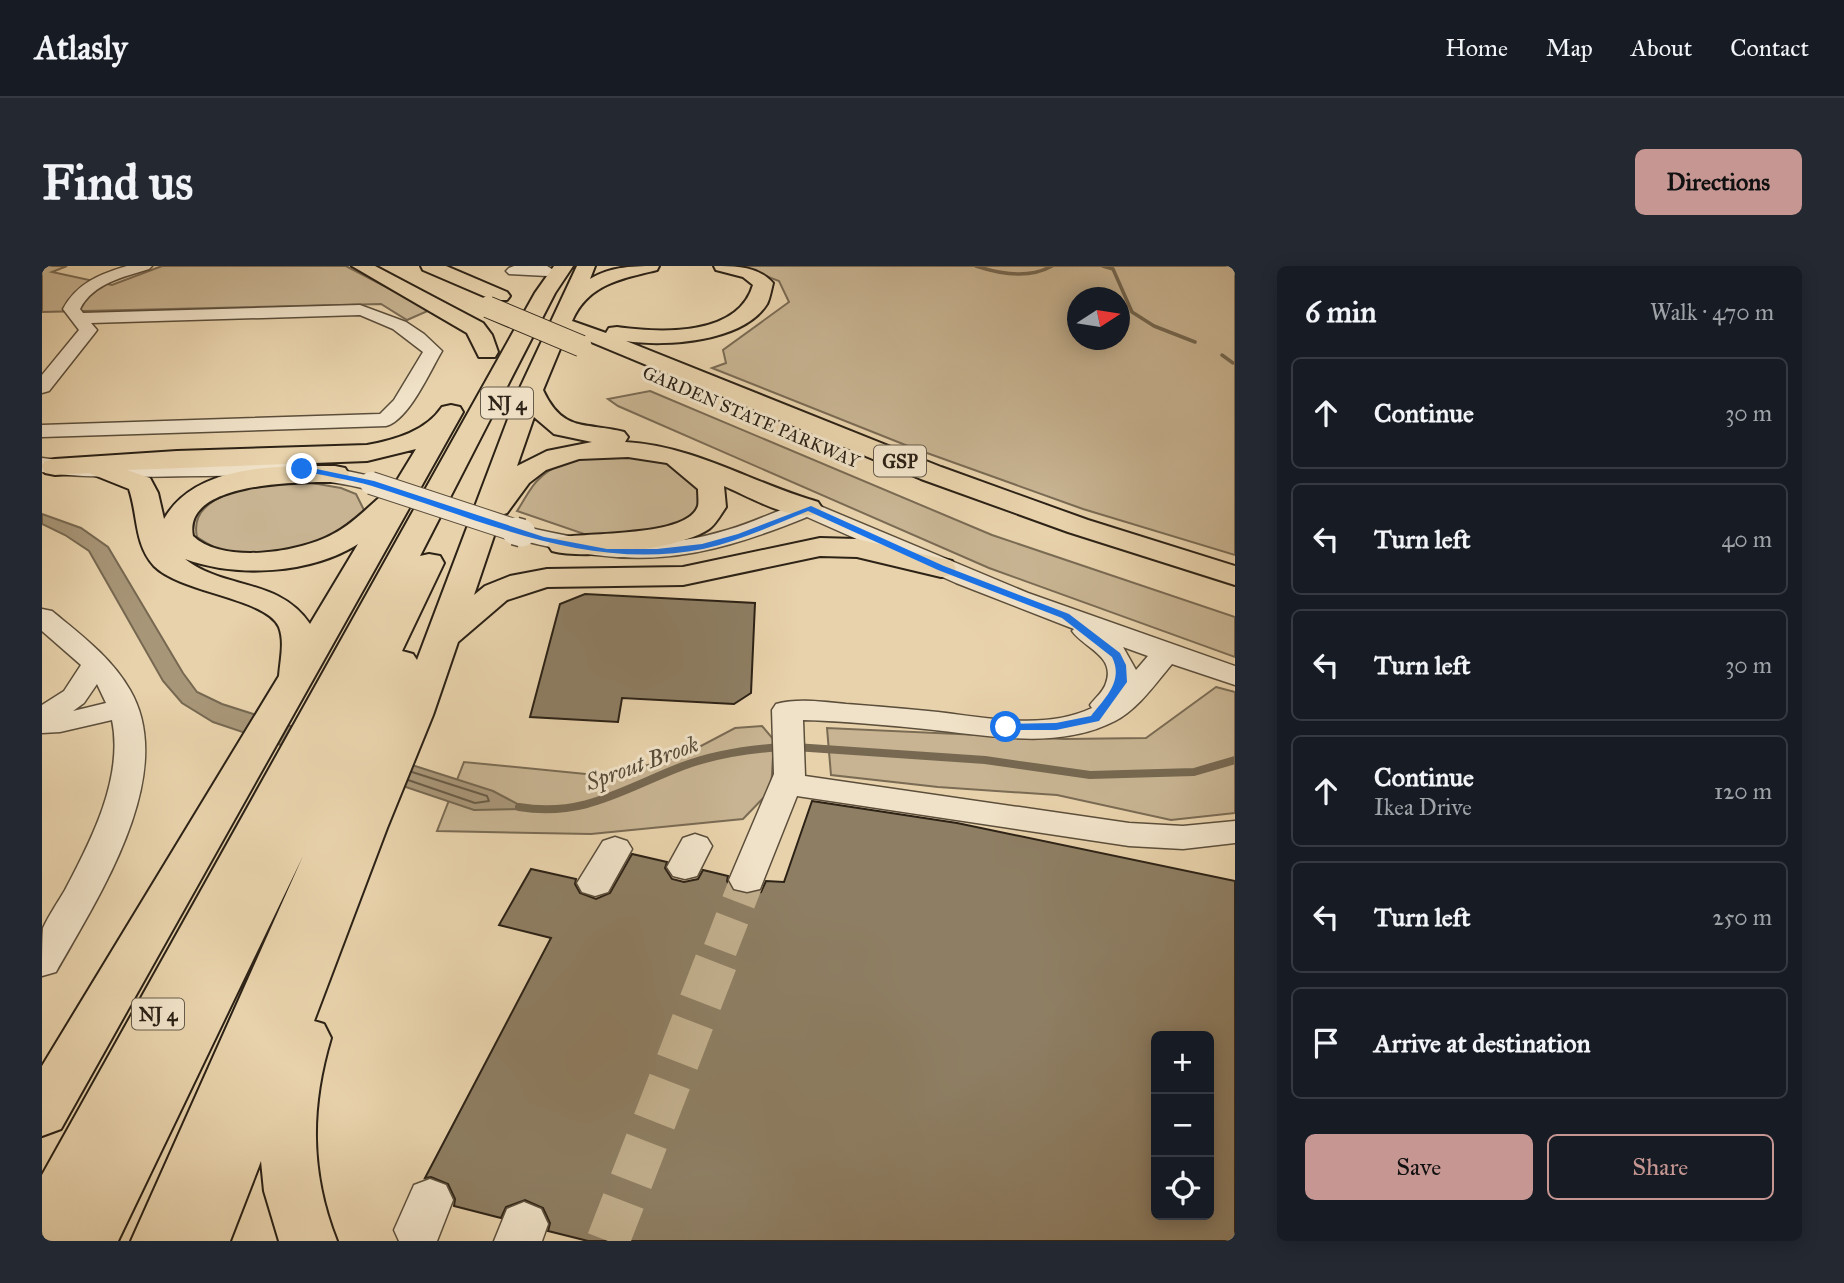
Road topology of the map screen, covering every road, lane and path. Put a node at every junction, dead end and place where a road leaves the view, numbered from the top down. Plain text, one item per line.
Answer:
1 (144, 266) edge
2 (361, 266) edge
3 (390, 266) edge
4 (430, 266) edge
5 (496, 266) edge
6 (584, 266) edge
7 (650, 266) edge
8 (723, 266) edge
9 (516, 268) edge
10 (554, 268) edge
11 (573, 298) junction
12 (494, 301) junction
13 (76, 318) junction
14 (575, 330) junction
15 (487, 352) junction
16 (42, 360) edge
17 (42, 387) edge
18 (531, 390) junction
19 (444, 424) junction
20 (42, 431) edge
21 (659, 454) junction
22 (48, 466) edge
23 (205, 468) junction
24 (101, 470) junction
25 (335, 474) junction
26 (412, 482) junction
27 (808, 508) junction
28 (154, 529) junction
29 (478, 535) junction
30 (563, 545) junction
31 (941, 568) junction
32 (1235, 576) edge
33 (1235, 596) edge
34 (1066, 616) junction
35 (42, 617) edge
36 (444, 636) junction
37 (1178, 656) junction
38 (97, 663) junction
39 (1235, 676) edge
40 (346, 698) junction
41 (124, 708) junction
42 (42, 718) edge
43 (1095, 719) junction
44 (42, 724) edge
45 (787, 779) junction
46 (311, 820) junction
47 (1106, 831) junction
48 (1235, 832) edge
49 (1074, 847) dead end
50 (615, 849) dead end
51 (747, 880) tunnel mouth
52 (595, 883) dead end
53 (42, 962) edge
54 (44, 1110) edge
55 (180, 1226) edge
56 (42, 1231) edge
57 (88, 1241) edge
58 (308, 1241) edge

1 - 13 street
2 - 15 highway
3 - 12 highway, GARDEN STATE PARKWAY / GSP
4 - 12 highway, GARDEN STATE PARKWAY / GSP
5 - 9 street
6 - 11 highway
6 - 40 highway, NJ 4
7 - 11 highway
8 - 14 highway
9 - 10 street
10 - 15 highway
10 - 40 highway, NJ 4
11 - 18 highway
12 - 14 highway, GARDEN STATE PARKWAY / GSP, bridge
12 - 14 highway, GARDEN STATE PARKWAY / GSP
13 - 16 street
13 - 17 street
13 - 20 street
14 - 32 highway, GARDEN STATE PARKWAY / GSP
14 - 33 highway, GARDEN STATE PARKWAY / GSP
15 - 19 highway
18 - 27 highway
18 - 29 highway
19 - 22 highway
19 - 26 highway
21 - 27 highway
21 - 29 highway
21 - 30 highway
22 - 24 street
23 - 24 street
23 - 25 street
23 - 28 highway
24 - 28 highway
25 - 26 highway
25 - 30 street, bridge
26 - 40 highway
27 - 30 street
27 - 31 street
28 - 40 highway
29 - 36 highway
31 - 34 street
31 - 36 highway
34 - 37 street
34 - 43 street
35 - 38 street
36 - 40 highway
37 - 39 street
37 - 43 street
38 - 41 street
38 - 42 street
40 - 46 highway
40 - 46 highway, NJ 4
40 - 46 highway
41 - 44 street
41 - 53 street
43 - 45 street
45 - 47 street
45 - 51 street
46 - 54 highway
46 - 55 highway
46 - 56 highway, NJ 4
46 - 57 highway, NJ 4
46 - 58 highway
47 - 48 street
47 - 49 street
50 - 52 street

